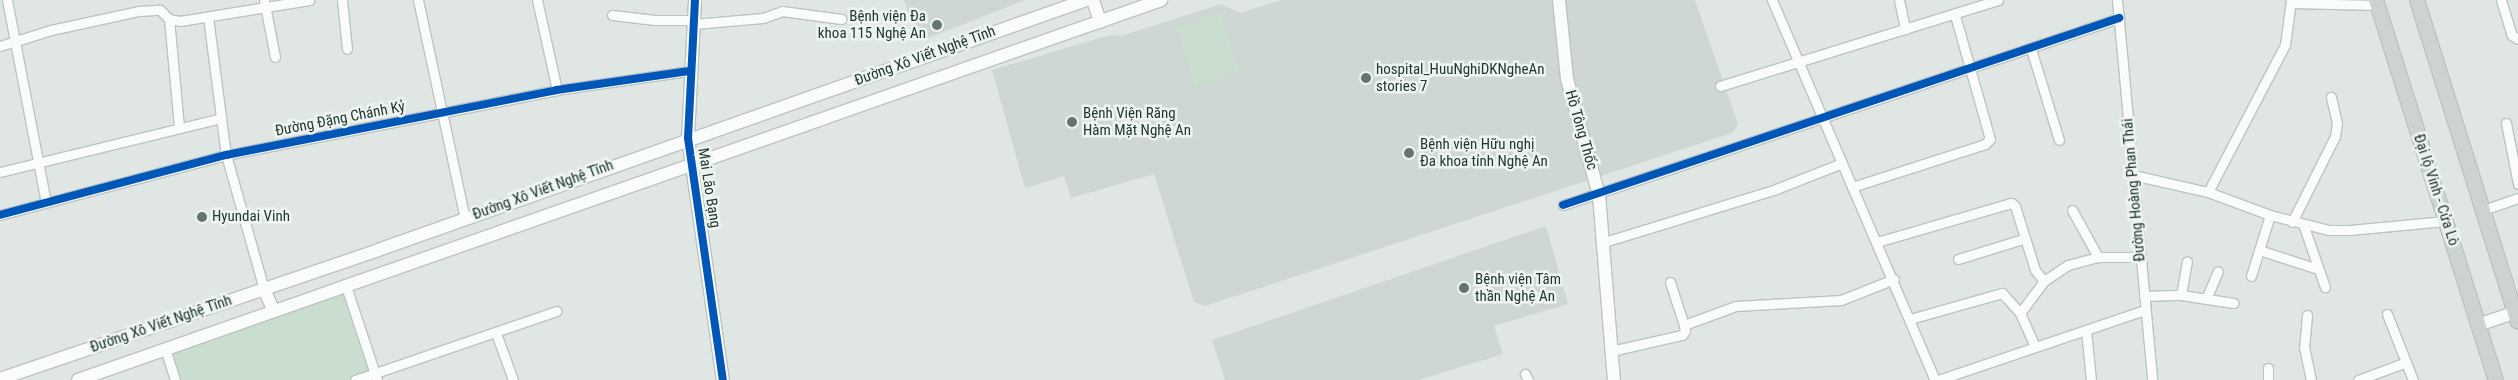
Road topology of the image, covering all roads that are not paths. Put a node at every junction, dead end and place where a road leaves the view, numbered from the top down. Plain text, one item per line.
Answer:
1 (7, 0) edge
2 (310, 0) edge
3 (342, 0) edge
4 (418, 0) edge
5 (537, 0) edge
6 (695, 0) edge
7 (1086, 0) edge
8 (1093, 0) edge
9 (1161, 0) edge
10 (1559, 0) edge
11 (1772, 0) edge
12 (1899, 0) edge
13 (2118, 0) edge
14 (2417, 0) edge
15 (2501, 0) edge
16 (1992, 1) edge
17 (2291, 1) edge
18 (2377, 2) edge
19 (265, 3) edge
20 (612, 15) dead end
21 (1954, 15) junction
22 (208, 17) junction
23 (2119, 18) junction
24 (169, 19) junction
25 (841, 19) dead end
26 (694, 22) junction
27 (1100, 22) junction
28 (1905, 29) junction
29 (2518, 39) edge
30 (15, 40) junction
31 (0, 46) edge
32 (347, 49) dead end
33 (2031, 49) junction
34 (275, 57) dead end
35 (1800, 62) junction
36 (1970, 69) junction
37 (690, 71) junction
38 (1720, 86) dead end
39 (557, 90) junction
40 (2331, 98) dead end
41 (440, 113) junction
42 (222, 118) junction
43 (1824, 120) junction
44 (2506, 123) dead end
45 (179, 126) junction
46 (688, 138) junction
47 (2059, 140) dead end
48 (226, 155) junction
49 (39, 162) junction
50 (693, 163) junction
51 (1842, 164) junction
52 (0, 172) edge
53 (2133, 175) junction
54 (2518, 184) edge
55 (1852, 187) junction
56 (2208, 192) junction
57 (1599, 195) junction
58 (2518, 198) edge
59 (46, 202) junction
60 (1563, 205) dead end
61 (2072, 210) dead end
62 (2483, 210) junction
63 (0, 215) edge
64 (2270, 215) junction
65 (465, 219) junction
66 (2446, 221) junction
67 (2292, 222) junction
68 (2303, 224) junction
69 (2023, 239) junction
70 (1877, 242) junction
71 (1600, 243) junction
72 (2259, 250) junction
73 (2098, 257) junction
74 (2140, 257) junction
75 (1958, 259) dead end
76 (2187, 262) dead end
77 (2318, 269) junction
78 (2218, 271) dead end
79 (2251, 276) dead end
80 (1894, 279) junction
81 (2044, 281) junction
82 (1670, 282) dead end
83 (346, 286) junction
84 (2325, 287) dead end
85 (264, 289) junction
86 (2144, 296) junction
87 (2181, 296) junction
88 (2206, 299) junction
89 (2233, 304) dead end
90 (2145, 310) junction
91 (557, 311) dead end
92 (274, 312) junction
93 (2020, 312) junction
94 (2307, 314) dead end
95 (2387, 314) dead end
96 (2517, 315) edge
97 (1910, 319) junction
98 (1684, 325) junction
99 (2478, 325) junction
100 (2086, 330) junction
101 (496, 333) junction
102 (2035, 346) junction
103 (165, 349) junction
104 (1611, 350) junction
105 (2404, 363) junction
106 (2268, 368) dead end
107 (376, 376) edge
108 (0, 379) edge
109 (78, 380) edge
110 (175, 380) edge
111 (355, 380) edge
112 (513, 380) edge
113 (723, 380) edge
114 (1614, 380) edge
115 (1937, 380) edge
116 (2091, 380) edge
117 (2152, 380) edge
118 (2268, 380) edge
119 (2310, 380) edge
120 (2358, 380) edge
121 (2413, 380) edge
122 (2496, 380) edge

1 - 30 street
2 - 19 street
3 - 32 street
4 - 41 street
5 - 39 street
6 - 26 main road, Mai Lão Bạng
7 - 46 main road, Đường Xô Viết Nghệ Tĩnh
8 - 27 main road
9 - 27 main road, Đường Xô Viết Nghệ Tĩnh
10 - 57 main road, Hồ Tông Thốc
11 - 35 street
12 - 28 street
13 - 23 street, Đường Hoàng Phan Thái
14 - 62 main road
15 - 29 street
16 - 21 street
17 - 18 street
17 - 56 street
18 - 66 main road, Đại lộ Vinh - Cửa Lò
19 - 22 street
19 - 34 street
20 - 26 street
21 - 28 street
21 - 36 street
22 - 24 street
22 - 42 street
23 - 33 street
23 - 53 street, Đường Hoàng Phan Thái
24 - 30 street
24 - 45 street
25 - 26 street
26 - 37 main road, Mai Lão Bạng
27 - 50 main road, Đường Xô Viết Nghệ Tĩnh
28 - 35 street
30 - 31 street
30 - 49 street
33 - 36 street
33 - 47 street
35 - 38 street
35 - 43 street
36 - 43 street
36 - 55 street
37 - 39 street, Đường Đặng Chánh Kỷ
37 - 46 main road, Mai Lão Bạng
39 - 41 street, Đường Đặng Chánh Kỷ
40 - 67 street
41 - 48 street, Đường Đặng Chánh Kỷ
41 - 65 street
42 - 45 street
42 - 48 street
43 - 51 street
43 - 57 street
44 - 54 street
45 - 49 street
46 - 50 main road, Mai Lão Bạng
46 - 65 main road, Đường Xô Viết Nghệ Tĩnh
48 - 59 street, Đường Đặng Chánh Kỷ
48 - 85 street
49 - 52 street
49 - 59 street
50 - 83 main road, Đường Xô Viết Nghệ Tĩnh
50 - 113 main road, Mai Lão Bạng
51 - 55 street
51 - 71 street
53 - 56 street
53 - 74 street, Đường Hoàng Phan Thái
55 - 70 street
56 - 64 street
57 - 60 street
57 - 71 main road, Hồ Tông Thốc
58 - 62 street
59 - 63 street, Đường Đặng Chánh Kỷ
61 - 73 street
62 - 96 main road
64 - 67 street
64 - 72 street
65 - 85 main road, Đường Xô Viết Nghệ Tĩnh
66 - 68 street
66 - 99 main road, Đại lộ Vinh - Cửa Lò
67 - 68 street
68 - 77 street
69 - 70 street
69 - 75 street
69 - 81 street
70 - 80 street
71 - 104 main road, Hồ Tông Thốc
72 - 77 street
72 - 79 street
73 - 74 street
73 - 81 street
74 - 86 street, Đường Hoàng Phan Thái
76 - 87 street
77 - 84 street
78 - 88 street
80 - 97 street
80 - 98 street
81 - 93 street
82 - 98 street
83 - 92 main road, Đường Xô Viết Nghệ Tĩnh
83 - 107 street
85 - 92 main road
85 - 108 main road, Đường Xô Viết Nghệ Tĩnh
86 - 87 street
86 - 90 street, Đường Hoàng Phan Thái
87 - 88 street
88 - 89 street
90 - 100 street
90 - 117 street, Đường Hoàng Phan Thái
91 - 101 street
92 - 103 main road, Đường Xô Viết Nghệ Tĩnh
93 - 97 street
93 - 102 street
94 - 119 street
95 - 105 street
96 - 99 main road
97 - 115 street
98 - 104 street
99 - 122 main road, Đại lộ Vinh - Cửa Lò
100 - 102 street
100 - 116 street
101 - 107 street
101 - 112 street
102 - 115 street
103 - 109 main road, Đường Xô Viết Nghệ Tĩnh
103 - 110 street
104 - 114 main road, Hồ Tông Thốc
105 - 120 street
105 - 121 street
106 - 118 street
107 - 111 street

